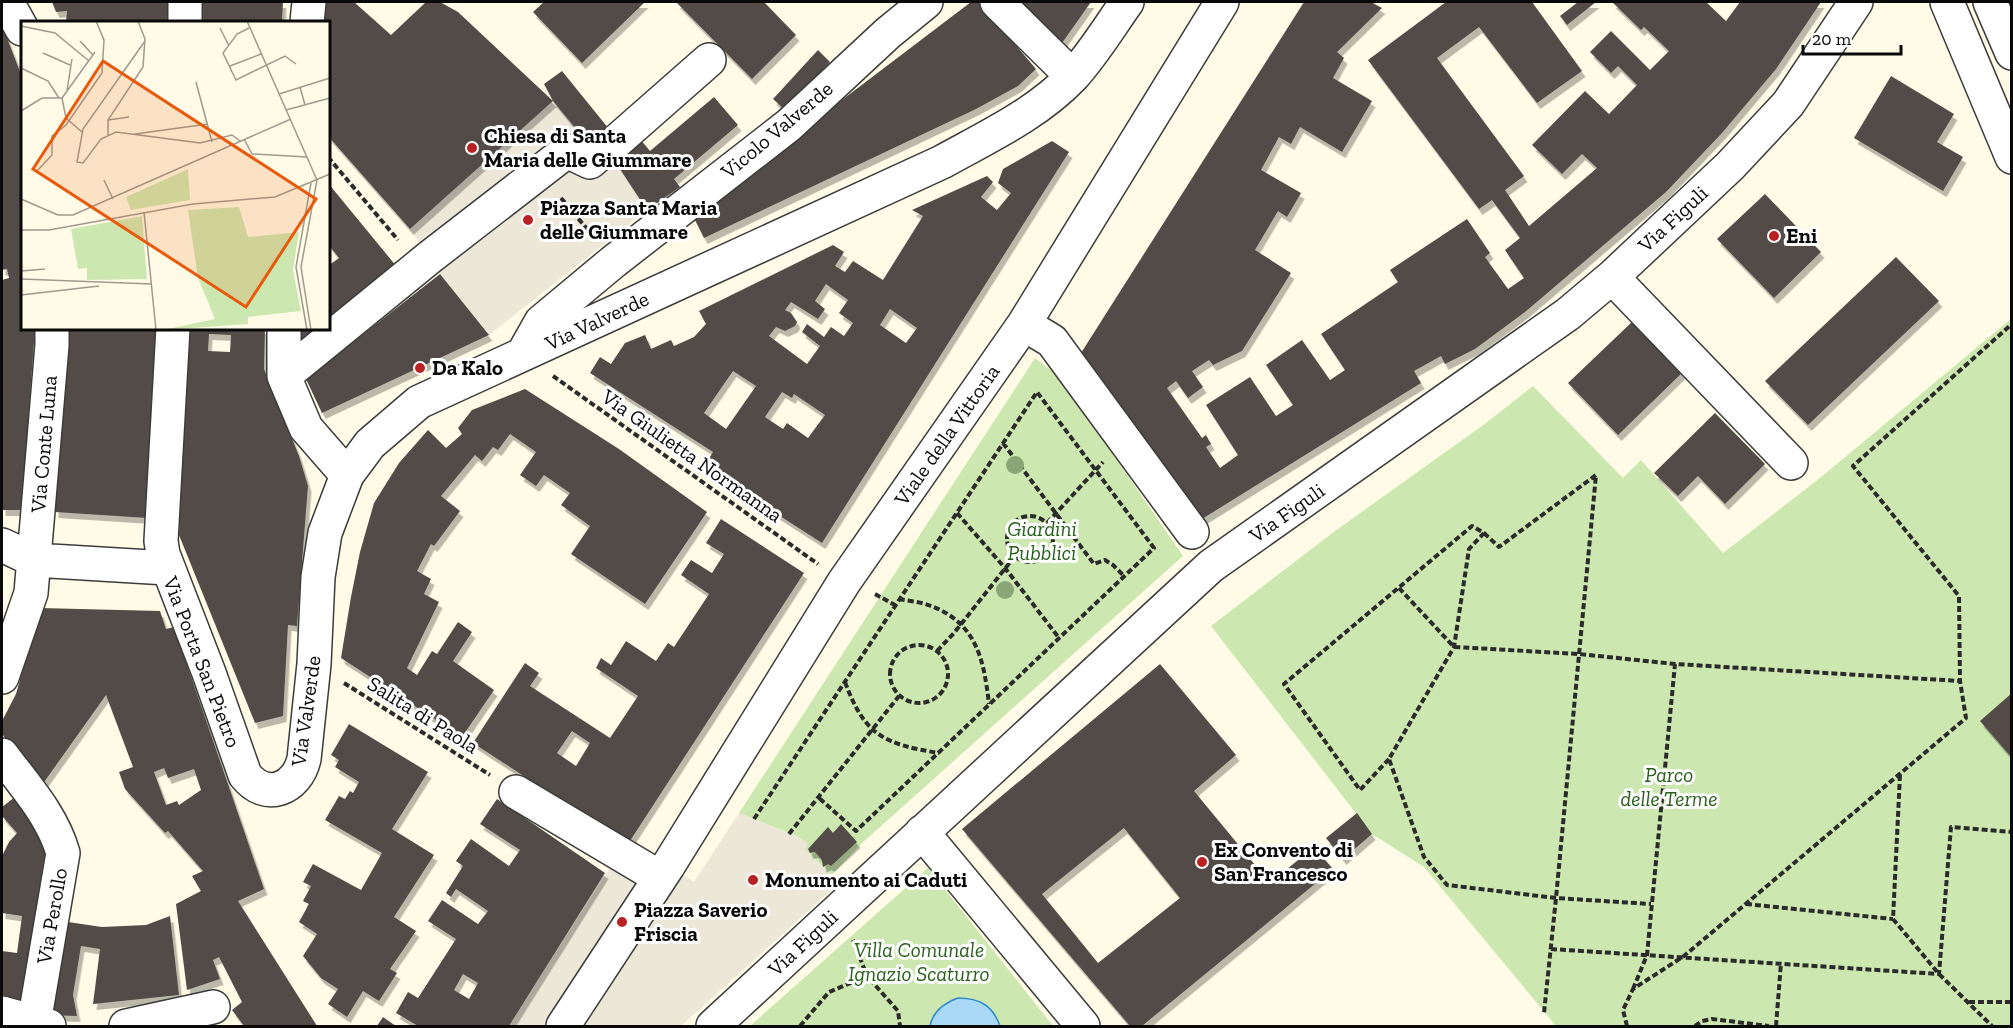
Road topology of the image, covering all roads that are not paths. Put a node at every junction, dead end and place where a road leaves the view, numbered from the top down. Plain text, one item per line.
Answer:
1 (7, 2) edge
2 (185, 2) edge
3 (309, 2) edge
4 (927, 2) edge
5 (997, 2) edge
6 (1127, 2) edge
7 (1222, 2) edge
8 (1856, 2) edge
9 (1947, 2) edge
10 (1990, 2) edge
11 (185, 21) edge
12 (307, 21) edge
13 (21, 27) edge
14 (2012, 53) edge
15 (709, 60) dead end
16 (1072, 76) junction
17 (2012, 157) edge
18 (1612, 277) junction
19 (1024, 324) junction
20 (52, 330) edge
21 (173, 330) edge
22 (284, 330) edge
23 (523, 354) junction
24 (284, 376) junction
25 (1791, 463) dead end
26 (347, 475) junction
27 (1192, 532) dead end
28 (2, 545) edge
29 (34, 560) junction
30 (167, 568) junction
31 (2, 677) edge
32 (2, 755) edge
33 (279, 789) joint
34 (516, 792) road end
35 (922, 832) junction
36 (664, 871) junction
37 (213, 1007) dead end
38 (2, 1013) edge
39 (42, 1025) edge
40 (126, 1026) edge
41 (563, 1026) edge
42 (713, 1026) edge
43 (1083, 1026) edge

1 - 13 street
2 - 11 street
3 - 12 street
4 - 23 street, Vicolo Valverde
5 - 16 street
6 - 16 street, Via Valverde
7 - 19 street, Viale della Vittoria
8 - 18 street, Via Figuli
9 - 17 street
10 - 14 street
15 - 24 street
16 - 23 street, Via Valverde
18 - 25 street
18 - 35 street, Via Figuli
19 - 27 street
19 - 36 street, Viale della Vittoria
20 - 29 street, Via Conte Luna
21 - 30 street
22 - 24 street
23 - 26 street, Via Valverde
24 - 26 street
26 - 33 street, Via Valverde
28 - 29 street, Via Porta San Pietro
29 - 30 street, Via Porta San Pietro
29 - 31 street
30 - 33 street, Via Porta San Pietro
32 - 39 street, Via Perollo
34 - 36 street
35 - 42 street, Via Figuli
35 - 43 street
36 - 41 street
37 - 40 street
38 - 39 street

